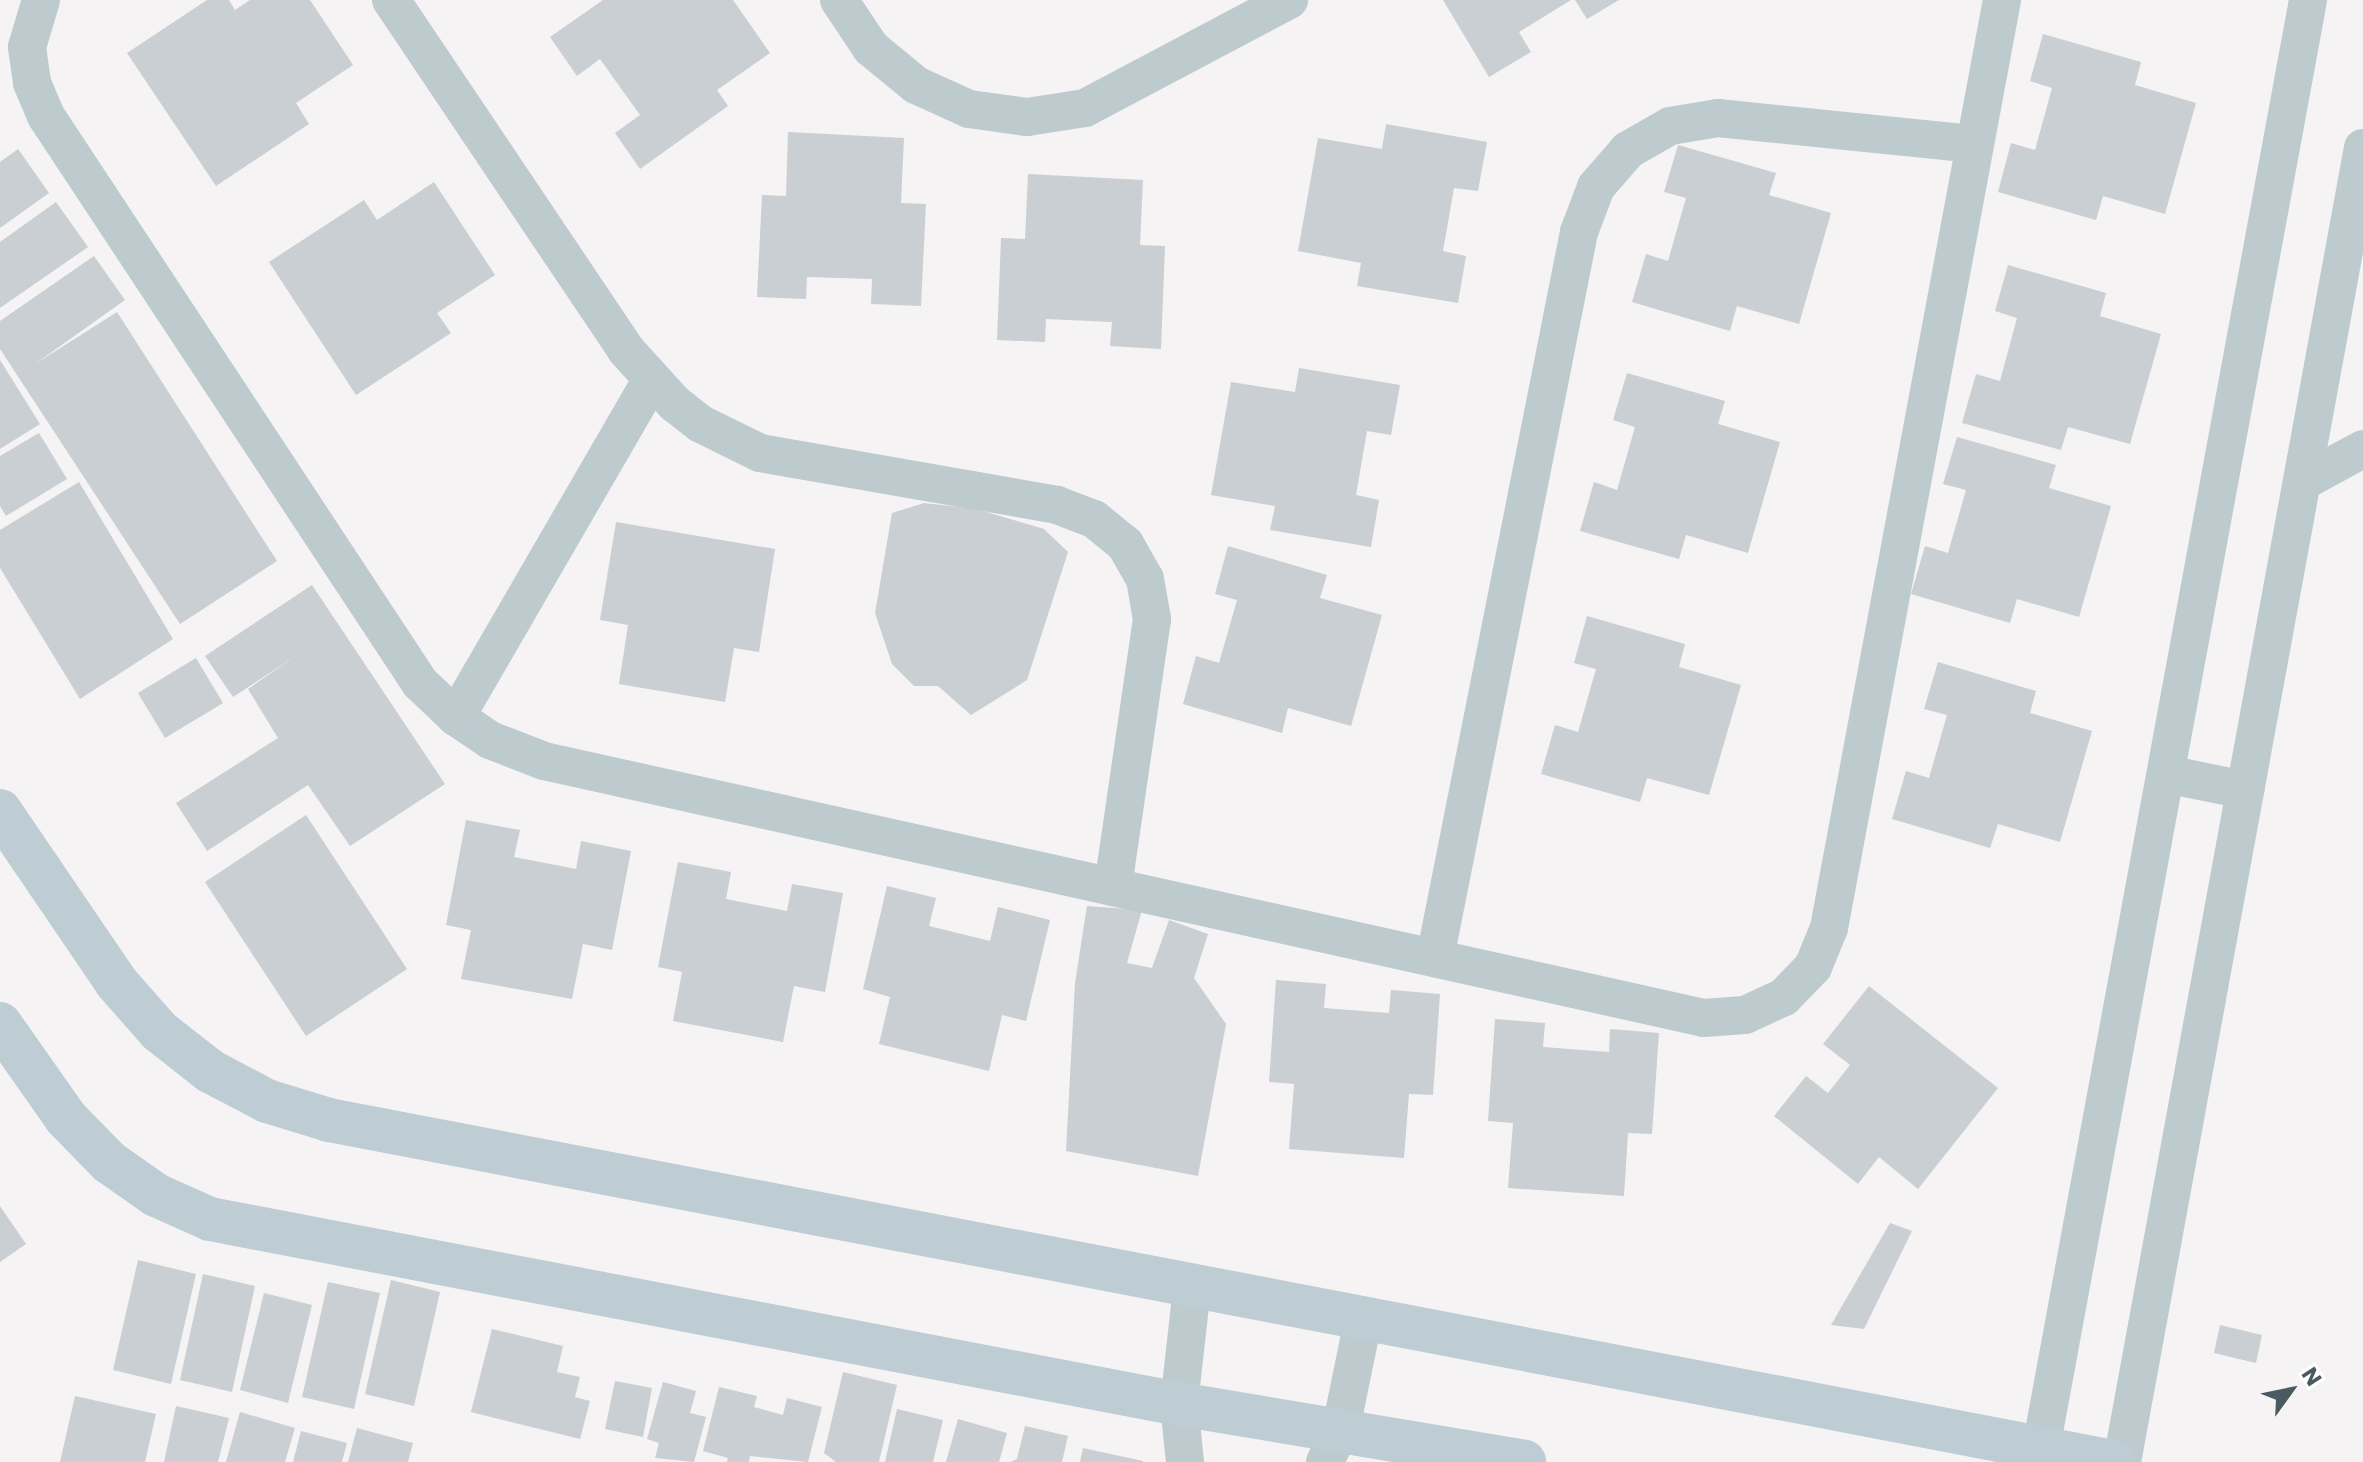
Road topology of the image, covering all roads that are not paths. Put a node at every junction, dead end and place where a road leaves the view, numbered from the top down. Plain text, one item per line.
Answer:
1 (41, 0) edge
2 (391, 0) edge
3 (839, 0) edge
4 (1289, 0) edge
5 (2002, 0) edge
6 (2308, 0) edge
7 (1975, 144) junction
8 (2363, 148) edge
9 (2350, 284) edge
10 (651, 380) junction
11 (2363, 449) edge
12 (2302, 482) junction
13 (456, 717) junction
14 (2166, 774) junction
15 (2245, 790) junction
16 (0, 811) edge
17 (1113, 887) junction
18 (1435, 958) junction
19 (0, 1024) edge
20 (1192, 1288) junction
21 (1364, 1316) junction
22 (1179, 1404) junction
23 (1333, 1445) edge
24 (2041, 1448) junction
25 (1185, 1462) edge
26 (1524, 1462) edge
27 (2113, 1462) edge
28 (2122, 1462) edge

1 - 13 street
2 - 10 street
3 - 4 street
5 - 7 street
6 - 14 street
7 - 18 street
7 - 18 street
8 - 9 street
9 - 12 street
10 - 13 street
10 - 17 street
11 - 12 street
12 - 15 street
13 - 17 street
14 - 15 street
14 - 24 street
15 - 28 street
16 - 20 street
17 - 18 street
19 - 22 street
20 - 21 street
20 - 22 street
21 - 23 street
21 - 24 street
22 - 23 street
22 - 25 street
23 - 26 street
24 - 27 street

